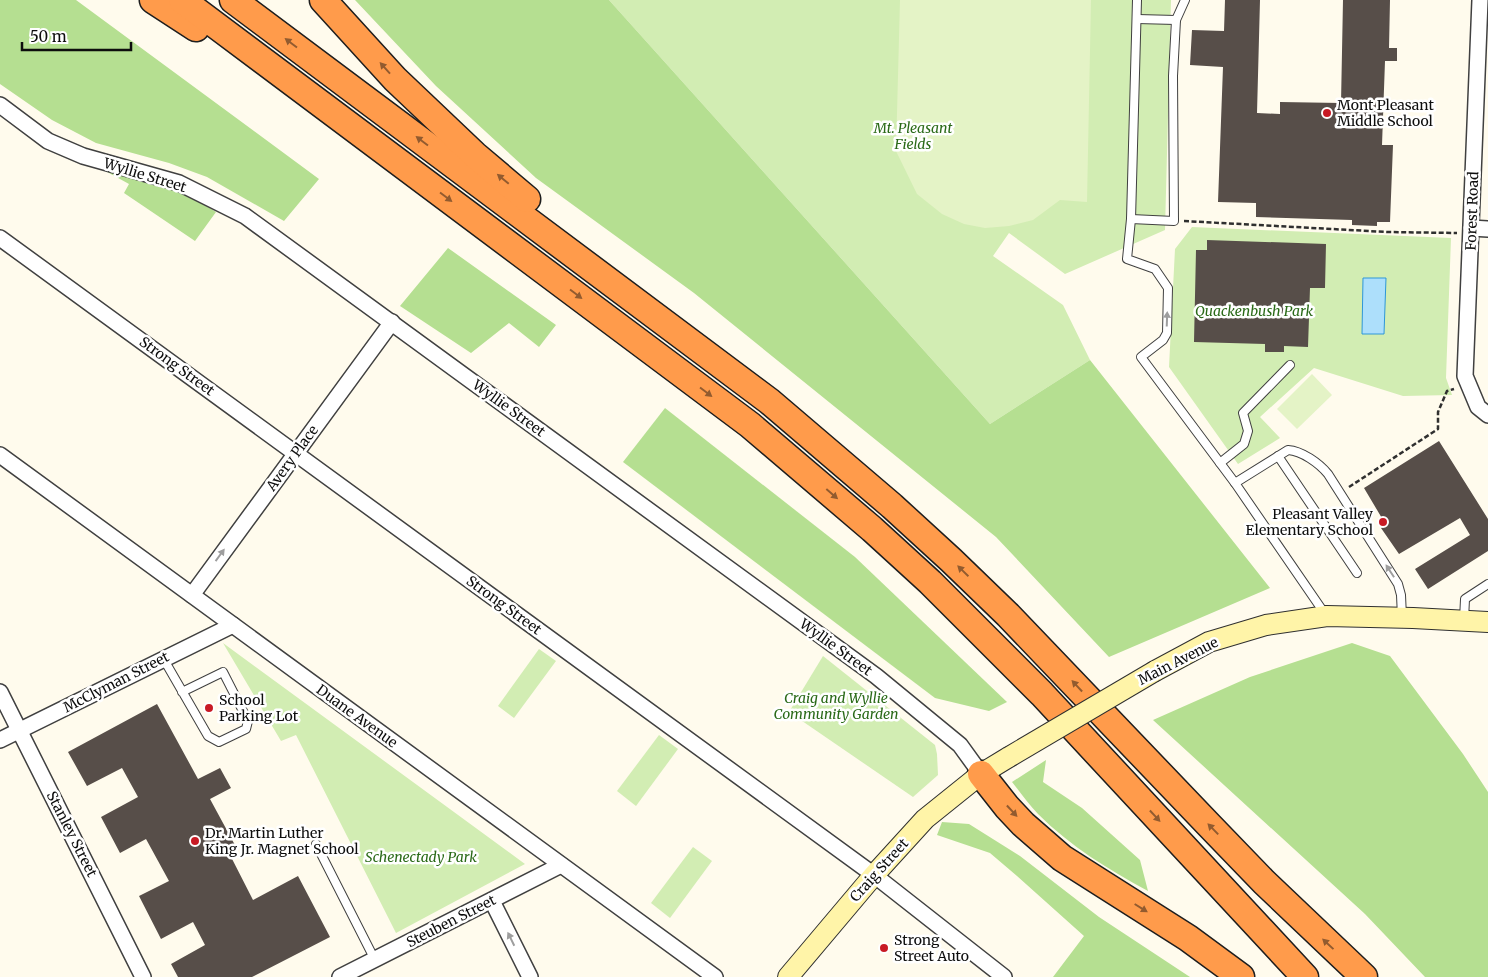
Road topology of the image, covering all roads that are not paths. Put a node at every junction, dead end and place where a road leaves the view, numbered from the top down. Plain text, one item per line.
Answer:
1 (153, 0) edge
2 (182, 0) edge
3 (234, 0) edge
4 (323, 0) edge
5 (1137, 0) edge
6 (1185, 0) edge
7 (1480, 0) edge
8 (1137, 19) junction
9 (1176, 20) junction
10 (0, 105) edge
11 (421, 178) junction
12 (1131, 219) junction
13 (1488, 229) edge
14 (1464, 231) junction
15 (0, 238) edge
16 (643, 306) junction
17 (392, 322) junction
18 (1290, 365) dead end
19 (1488, 415) edge
20 (296, 452) junction
21 (0, 455) edge
22 (1278, 456) junction
23 (1220, 463) junction
24 (1235, 483) junction
25 (1357, 573) dead end
26 (1488, 584) edge
27 (192, 595) junction
28 (1327, 616) junction
29 (1402, 617) junction
30 (1464, 621) junction
31 (1488, 622) edge
32 (233, 625) junction
33 (163, 658) junction
34 (0, 692) edge
35 (182, 692) junction
36 (20, 730) junction
37 (0, 740) edge
38 (981, 774) junction
39 (316, 844) dead end
40 (561, 865) junction
41 (874, 875) junction
42 (492, 901) junction
43 (1240, 908) junction
44 (375, 960) junction
45 (143, 977) edge
46 (340, 977) edge
47 (530, 977) edge
48 (715, 977) edge
49 (788, 977) edge
50 (1004, 977) edge
51 (1241, 977) edge
52 (1291, 977) edge
53 (1305, 977) edge
54 (1364, 977) edge

1 - 11 highway
2 - 11 highway
16 -> 3 highway
16 -> 4 highway
5 - 8 lane
6 - 9 lane
7 - 14 street, Forest Road
8 - 9 lane
8 - 12 lane
9 - 12 lane
10 - 17 street, Wyllie Street
11 -> 43 highway
23 -> 12 lane
13 - 14 street
14 - 19 street, Forest Road
15 - 20 street, Strong Street
54 -> 16 highway
17 - 20 street, Avery Place
17 - 38 street, Wyllie Street
18 - 23 lane
27 -> 20 street, Avery Place
20 - 41 street, Strong Street
21 - 27 street, Duane Avenue
22 - 24 lane
22 - 25 lane
29 -> 22 lane
23 - 24 lane
24 - 28 lane
26 - 30 lane
27 - 32 street, Duane Avenue
28 - 29 street, Main Avenue
28 - 38 street, Main Avenue, bridge
29 - 30 street, Main Avenue
30 - 31 street, Main Avenue
32 - 33 street, McClyman Street
32 - 40 street, Duane Avenue
33 - 35 lane
33 - 36 street, McClyman Street
34 - 36 street, Stanley Street
35 - 35 lane
36 - 37 street, McClyman Street
36 - 45 street, Stanley Street
38 - 41 street, Craig Street
38 -> 51 highway
39 - 44 lane
40 - 42 street, Steuben Street
40 - 48 street, Duane Avenue
41 - 49 street, Craig Street
41 - 50 street, Strong Street
42 - 44 street, Steuben Street
47 -> 42 street
43 - 52 highway
43 - 53 highway
44 - 46 street, Steuben Street

